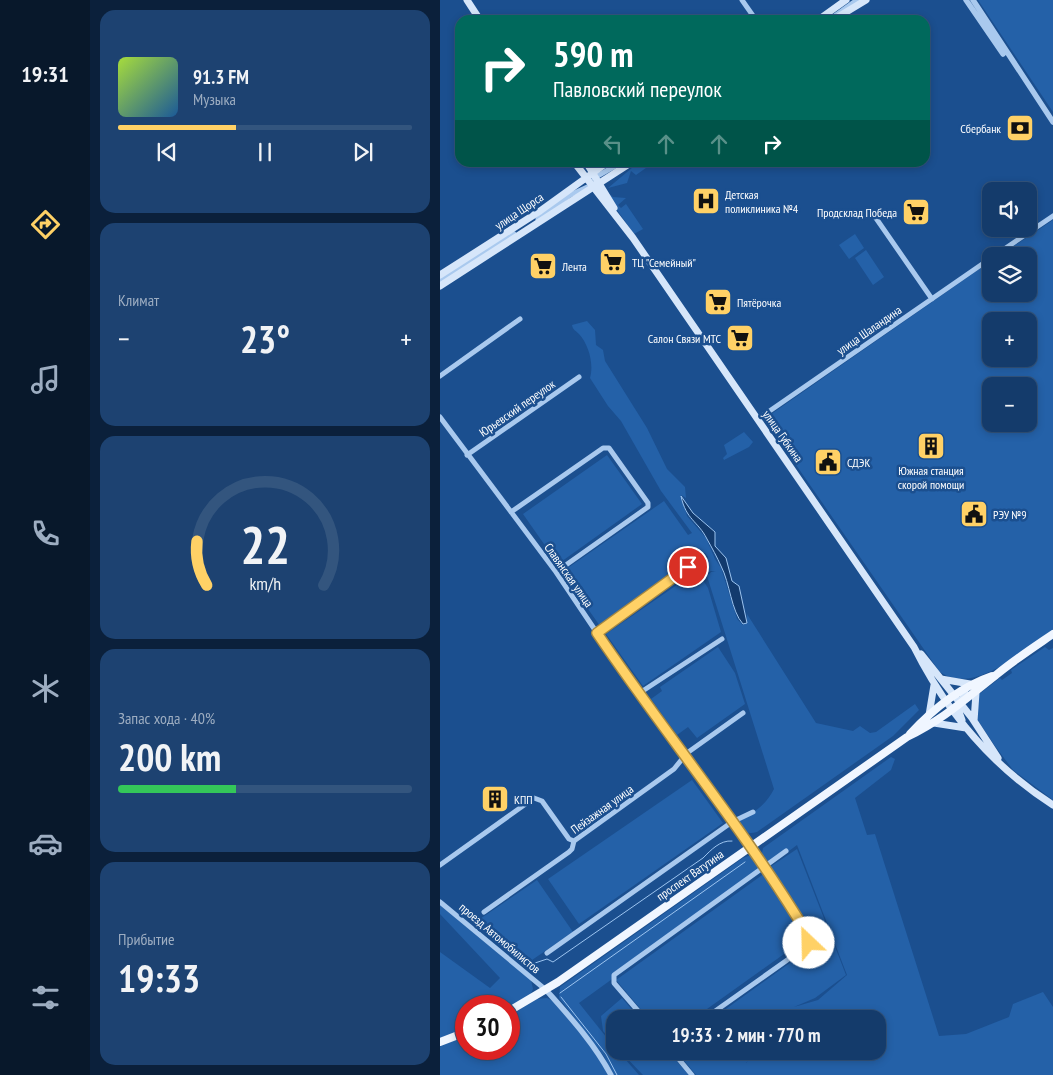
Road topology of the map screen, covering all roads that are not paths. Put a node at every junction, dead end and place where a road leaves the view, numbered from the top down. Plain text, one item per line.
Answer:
1 (467, 0) edge
2 (742, 0) edge
3 (846, 0) edge
4 (866, 0) edge
5 (966, 0) edge
6 (973, 0) edge
7 (856, 1) edge
8 (477, 15) edge
9 (752, 15) edge
10 (825, 15) edge
11 (836, 15) edge
12 (842, 15) edge
13 (1026, 82) junction
14 (1053, 122) edge
15 (576, 167) edge
16 (579, 167) edge
17 (588, 167) edge
18 (604, 167) edge
19 (620, 167) edge
20 (621, 167) edge
21 (593, 181) junction
22 (575, 186) junction
23 (601, 199) junction
24 (571, 202) junction
25 (872, 210) dead end
26 (1053, 216) edge
27 (633, 238) junction
28 (1007, 247) edge
29 (982, 264) edge
30 (440, 275) edge
31 (440, 280) edge
32 (440, 286) edge
33 (932, 299) junction
34 (520, 319) dead end
35 (440, 376) edge
36 (579, 378) dead end
37 (440, 417) edge
38 (758, 419) junction
39 (467, 454) junction
40 (512, 512) junction
41 (688, 567) dead end
42 (556, 572) junction
43 (597, 633) junction
44 (1053, 634) edge
45 (722, 639) dead end
46 (914, 646) junction
47 (995, 675) junction
48 (943, 681) junction
49 (968, 685) junction
50 (935, 686) junction
51 (638, 694) junction
52 (974, 694) junction
53 (946, 697) junction
54 (956, 705) junction
55 (743, 713) dead end
56 (930, 713) junction
57 (973, 720) junction
58 (935, 722) junction
59 (965, 727) junction
60 (919, 728) junction
61 (684, 756) junction
62 (1009, 772) junction
63 (1053, 805) edge
64 (753, 812) dead end
65 (732, 822) junction
66 (574, 841) junction
67 (750, 846) junction
68 (786, 851) dead end
69 (440, 864) edge
70 (764, 866) junction
71 (440, 902) edge
72 (484, 912) dead end
73 (547, 953) dead end
74 (546, 990) junction
75 (520, 1005) edge
76 (637, 1010) edge
77 (717, 1010) edge
78 (455, 1036) edge
79 (440, 1042) edge
80 (680, 1060) edge
81 (611, 1075) edge
82 (692, 1075) edge

1 - 8 main road
2 - 9 street
3 - 10 main road
4 - 12 main road
5 - 13 street
6 - 13 street
7 - 11 street
13 - 14 street
15 - 22 main road
16 - 21 main road, улица Губкина
17 - 21 main road, улица Губкина
18 - 21 main road, улица Щорса
19 - 21 street, улица Щорса
20 - 21 main road, улица Щорса
21 - 22 main road, улица Щорса
21 - 23 main road, улица Губкина
21 - 24 main road, улица Щорса
21 - 27 main road, улица Губкина
21 - 31 street, улица Щорса
22 - 30 main road, улица Щорса
23 - 24 main road
23 - 27 main road, улица Губкина
24 - 32 main road, улица Щорса
25 - 33 street
26 - 28 street, улица Шаландина
27 - 38 main road, улица Губкина
29 - 33 street, улица Шаландина
33 - 38 street, улица Шаландина
34 - 35 street
36 - 39 street, Юрьевский переулок
37 - 39 street, Славянская улица
38 - 46 main road, улица Губкина
39 - 40 street, Славянская улица
40 - 42 street, Славянская улица
40 - 42 street
41 - 43 street
42 - 43 street, Славянская улица
43 - 51 street, Славянская улица
44 - 47 main road, проспект Ватутина
45 - 51 street
46 - 48 main road, улица Губкина
46 - 50 main road, улица Губкина
47 - 49 main road, проспект Ватутина
47 - 52 main road, проспект Ватутина
48 - 49 main road
48 - 50 main road
48 - 53 main road
48 - 54 main road, улица Губкина
49 - 52 main road
49 - 54 main road, проспект Ватутина
50 - 53 main road, улица Губкина
50 - 56 main road
51 - 61 street, Славянская улица
52 - 54 main road, проспект Ватутина
52 - 57 main road
53 - 54 main road, проспект Ватутина
53 - 56 main road, проспект Ватутина
54 - 56 main road
54 - 57 main road, улица Губкина
54 - 58 main road, проспект Ватутина
54 - 59 main road, улица Губкина
55 - 61 street, Пейзажная улица
56 - 58 main road
56 - 60 main road, проспект Ватутина
57 - 59 main road
57 - 62 main road, улица Губкина
58 - 59 main road
58 - 60 main road, проспект Ватутина
59 - 62 main road, улица Губкина
60 - 67 main road, проспект Ватутина
61 - 65 street, Славянская улица
61 - 66 street, Пейзажная улица
62 - 63 main road, улица Губкина
64 - 65 street
65 - 67 street, Славянская улица
65 - 73 street
66 - 69 street
66 - 72 street, Пейзажная улица
67 - 70 street, Славянская улица
67 - 74 main road, проспект Ватутина
68 - 70 street
70 - 76 street
70 - 77 street, Славянская улица
71 - 74 street, проезд Автомобилистов
74 - 75 main road, проспект Ватутина
74 - 81 street
78 - 79 main road
80 - 82 street

